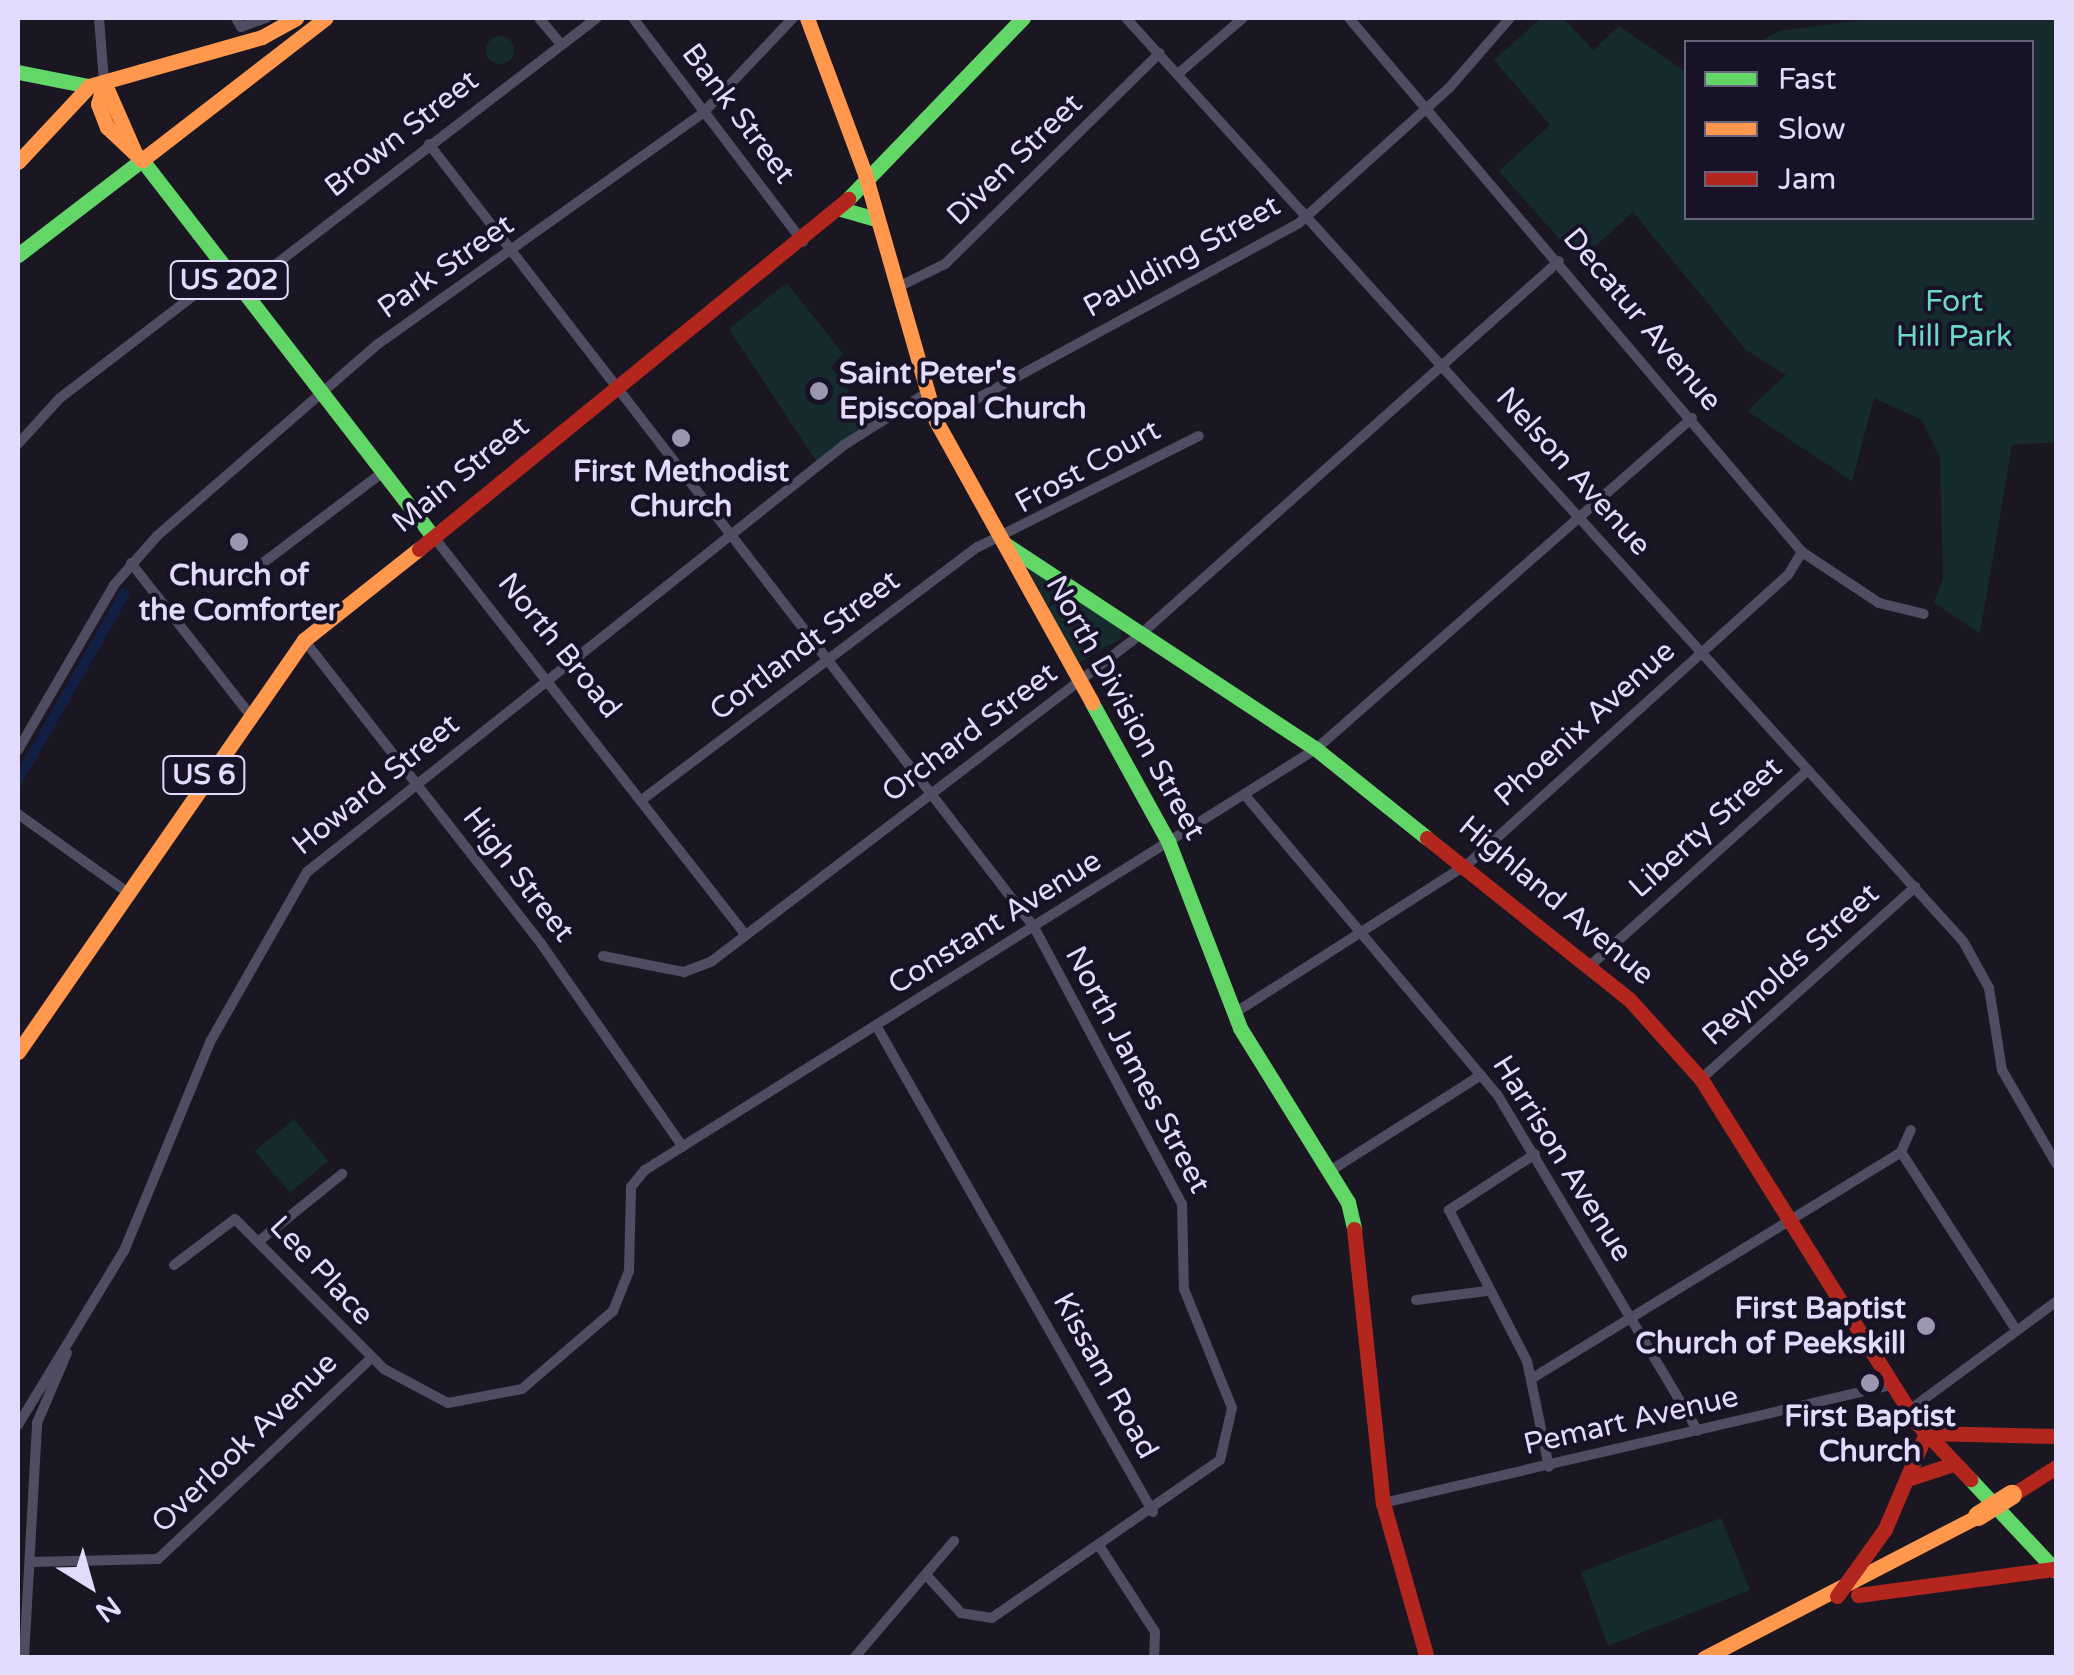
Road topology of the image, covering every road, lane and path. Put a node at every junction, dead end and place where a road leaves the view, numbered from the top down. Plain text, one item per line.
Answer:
1 (99, 18) edge
2 (236, 18) edge
3 (266, 18) edge
4 (296, 18) edge
5 (326, 18) edge
6 (540, 18) edge
7 (597, 18) edge
8 (633, 18) edge
9 (793, 18) edge
10 (807, 18) edge
11 (1023, 18) edge
12 (1126, 18) edge
13 (1243, 18) edge
14 (1349, 18) edge
15 (1510, 18) edge
16 (561, 44) junction
17 (1160, 52) junction
18 (18, 72) edge
19 (1179, 73) junction
20 (96, 84) junction
21 (1428, 106) junction
22 (704, 112) junction
23 (429, 144) junction
24 (138, 157) junction
25 (18, 162) edge
26 (867, 180) junction
27 (841, 209) junction
28 (1308, 214) junction
29 (877, 220) junction
30 (803, 242) junction
31 (512, 250) junction
32 (18, 254) edge
33 (1559, 261) junction
34 (223, 273) junction
35 (895, 288) junction
36 (239, 293) junction
37 (1443, 365) junction
38 (620, 388) junction
39 (926, 394) junction
40 (323, 397) junction
41 (1692, 418) junction
42 (936, 420) junction
43 (1199, 436) dead end
44 (18, 444) edge
45 (382, 473) junction
46 (1580, 516) junction
47 (734, 534) junction
48 (432, 536) junction
49 (1002, 542) junction
50 (1802, 552) junction
51 (131, 563) junction
52 (243, 578) dead end
53 (1924, 614) dead end
54 (1141, 634) junction
55 (304, 640) junction
56 (1701, 653) junction
57 (830, 658) junction
58 (548, 679) junction
59 (1079, 682) junction
60 (248, 712) junction
61 (1316, 749) junction
62 (18, 750) edge
63 (1808, 770) junction
64 (415, 784) junction
65 (932, 791) junction
66 (1244, 794) junction
67 (643, 799) junction
68 (18, 814) edge
69 (1168, 840) junction
70 (1469, 863) junction
71 (1915, 887) junction
72 (124, 890) junction
73 (1034, 927) junction
74 (1361, 932) junction
75 (746, 934) junction
76 (603, 956) dead end
77 (1592, 964) junction
78 (1233, 1014) junction
79 (876, 1027) junction
80 (18, 1052) edge
81 (1481, 1075) junction
82 (1701, 1079) junction
83 (1912, 1130) dead end
84 (684, 1147) junction
85 (1901, 1152) junction
86 (1535, 1154) junction
87 (2056, 1163) edge
88 (1330, 1171) junction
89 (342, 1174) dead end
90 (1790, 1222) junction
91 (258, 1241) junction
92 (174, 1265) dead end
93 (1486, 1291) junction
94 (1416, 1300) dead end
95 (2056, 1302) edge
96 (1633, 1321) junction
97 (2017, 1331) junction
98 (74, 1334) junction
99 (371, 1358) junction
100 (1531, 1380) junction
101 (1891, 1385) junction
102 (1908, 1411) junction
103 (18, 1424) edge
104 (1698, 1431) junction
105 (1926, 1434) junction
106 (2056, 1436) edge
107 (2023, 1441) junction
108 (1953, 1464) junction
109 (1549, 1466) junction
110 (2051, 1470) edge
111 (1911, 1478) junction
112 (1382, 1503) junction
113 (1152, 1512) junction
114 (1884, 1529) junction
115 (954, 1541) dead end
116 (1100, 1547) junction
117 (1902, 1561) junction
118 (31, 1562) junction
119 (2055, 1569) edge
120 (928, 1577) junction
121 (1837, 1596) junction
122 (24, 1658) edge
123 (854, 1658) edge
124 (1154, 1658) edge
125 (1427, 1658) edge
126 (1704, 1658) edge

1 - 20 street
2 - 3 street
4 - 20 main road
5 - 24 main road
6 - 16 street
7 - 16 street, Brown Street
8 - 22 street, Bank Street
9 - 22 street, Park Street
10 - 26 main road, North Division Street
11 - 26 main road, Main Street / US 6
12 - 17 street, Nelson Avenue
13 - 19 street
14 - 21 street, Decatur Avenue
15 - 21 street, Paulding Street
16 - 23 street, Brown Street
17 - 19 street, Nelson Avenue
17 - 35 street, Diven Street
18 - 20 main road
19 - 28 street, Nelson Avenue
20 - 24 main road
20 - 25 main road
21 - 28 street, Paulding Street
21 - 33 street, Decatur Avenue
22 - 30 street, Bank Street
22 - 31 street, Park Street
23 - 31 street, North James Street
23 - 36 street, Brown Street
24 - 32 main road
24 - 34 main road, US 202
26 - 27 main road, Main Street / US 6
26 - 29 main road, North Division Street
27 - 29 main road
27 - 30 main road, Main Street / US 6
28 - 37 street, Nelson Avenue
28 - 42 street, Paulding Street
29 - 35 main road, North Division Street
30 - 38 main road, Main Street / US 6
31 - 38 street, North James Street
31 - 40 street, Park Street
33 - 37 street, Orchard Street
33 - 41 street, Decatur Avenue
34 - 36 main road, US 202
34 - 44 street
35 - 39 main road, North Division Street
36 - 40 main road, US 202
37 - 46 street, Nelson Avenue
37 - 54 street, Orchard Street
38 - 47 street, North James Street
38 - 48 main road, Main Street / US 6
39 - 42 main road, North Division Street
39 - 47 street, Howard Street
40 - 45 main road, North Broad / US 202
40 - 51 street, Park Street
41 - 46 street, Constant Avenue
41 - 50 street, Decatur Avenue
42 - 49 main road, North Division Street
43 - 49 street, Frost Court
45 - 48 main road, North Broad / US 202
45 - 52 street
46 - 56 street, Nelson Avenue
46 - 61 street, Constant Avenue
47 - 57 street, North James Street
47 - 58 street, Howard Street
48 - 55 main road, Main Street / US 6
48 - 58 street, North Broad
49 - 54 main road, Highland Avenue
49 - 57 street, Cortlandt Street
49 - 59 main road, North Division Street
50 - 53 street, Decatur Avenue
50 - 56 street, Phoenix Avenue
51 - 60 street
51 - 62 street, Park Street
54 - 59 street, Orchard Street
54 - 61 main road, Highland Avenue
55 - 60 main road, Main Street / US 6
55 - 64 street, High Street
56 - 63 street, Nelson Avenue
56 - 70 street, Phoenix Avenue
57 - 65 street, North James Street
57 - 67 street, Cortlandt Street
58 - 64 street, Howard Street
58 - 67 street, North Broad
59 - 65 street, Orchard Street
59 - 69 main road, North Division Street
60 - 72 main road, Main Street / US 6
61 - 66 street, Constant Avenue
61 - 70 main road, Highland Avenue
63 - 71 street, Nelson Avenue
63 - 77 street, Liberty Street
64 - 84 street, High Street
64 - 98 street, Howard Street
65 - 73 street, North James Street
65 - 75 street, Orchard Street
66 - 69 street, Constant Avenue
66 - 74 street, Harrison Avenue
67 - 75 street, North Broad
68 - 72 street
69 - 73 street, Constant Avenue
69 - 78 main road, North Division Street
70 - 74 street, Phoenix Avenue
70 - 77 main road, Highland Avenue
71 - 82 street, Reynolds Street
71 - 87 street, Nelson Avenue
72 - 80 main road, Main Street / US 6
73 - 79 street, Constant Avenue
73 - 113 street, North James Street
74 - 78 street, Phoenix Avenue
74 - 81 street, Harrison Avenue
75 - 76 street, Orchard Street
77 - 82 main road, Highland Avenue
78 - 88 main road, North Division Street
79 - 84 street, Constant Avenue
79 - 113 street, Kissam Road
81 - 86 street, Harrison Avenue
81 - 88 street
82 - 90 main road, Highland Avenue
83 - 85 street
84 - 99 street, Constant Avenue
85 - 90 street
85 - 97 street
86 - 93 street
86 - 96 street, Harrison Avenue
88 - 112 main road, North Division Street
89 - 91 street
90 - 96 street
90 - 101 main road, Highland Avenue
91 - 92 street, Lee Place
91 - 99 street, Lee Place
93 - 94 street
93 - 100 street
95 - 97 street
96 - 100 street
96 - 104 street, Harrison Avenue
97 - 102 street
98 - 103 street, Howard Street
98 - 118 street
99 - 118 street, Overlook Avenue
100 - 109 street
101 - 102 main road, Highland Avenue
101 - 104 street, Pemart Avenue
102 - 105 main road, Highland Avenue
104 - 109 street, Pemart Avenue
105 - 107 main road
105 - 108 main road, Highland Avenue
105 - 111 main road
106 - 107 main road
107 - 110 main road
108 - 111 main road
108 - 119 main road, Highland Avenue
109 - 112 street, Pemart Avenue
110 - 117 main road, bridge
111 - 114 main road
112 - 125 main road, North Division Street
113 - 116 street
114 - 117 main road
114 - 121 main road
115 - 120 street
116 - 120 street
116 - 124 street
117 - 121 main road
118 - 122 street
119 - 121 main road
120 - 123 street
121 - 126 main road

